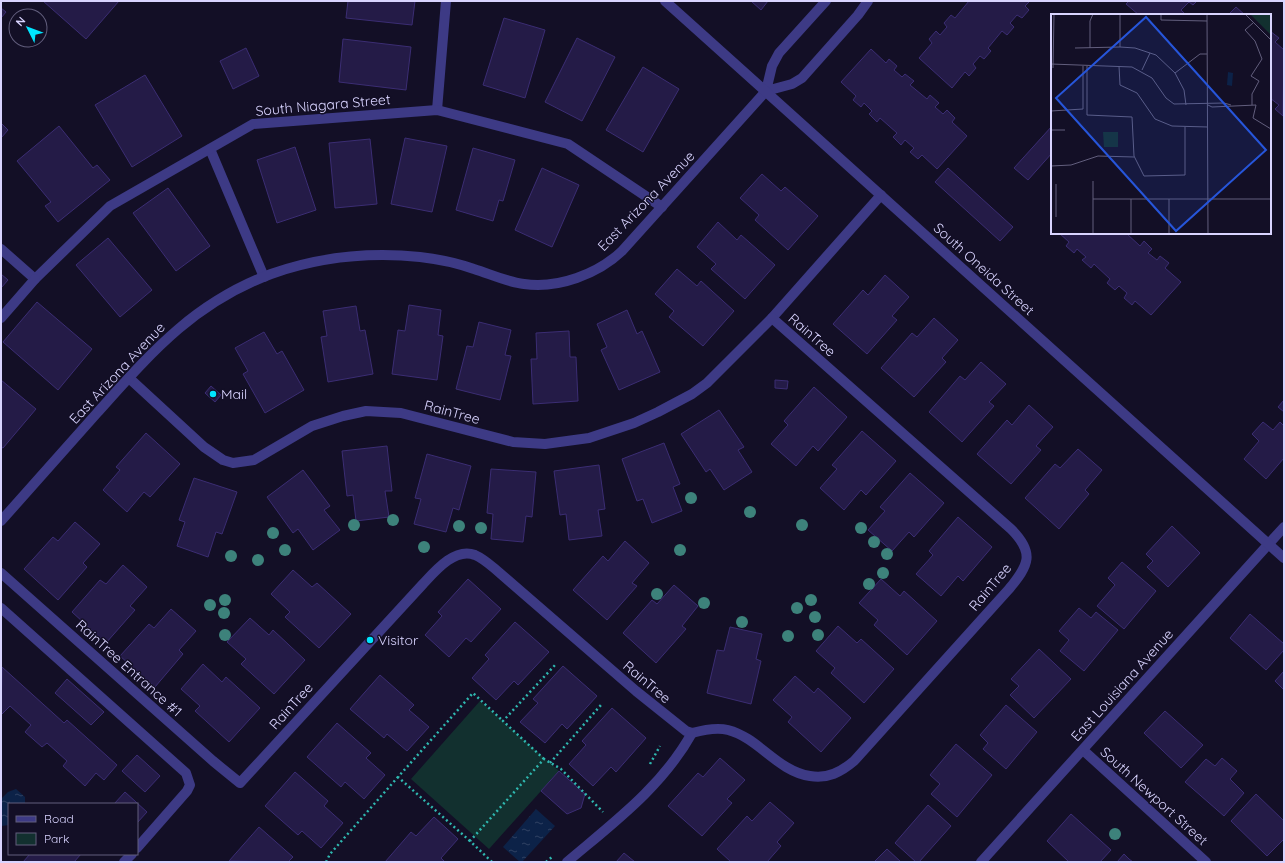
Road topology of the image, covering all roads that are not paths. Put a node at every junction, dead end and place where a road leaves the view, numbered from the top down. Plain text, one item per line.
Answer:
1 (446, 1) edge
2 (665, 1) edge
3 (826, 1) edge
4 (868, 1) edge
5 (766, 91) junction
6 (437, 110) junction
7 (210, 149) junction
8 (882, 195) junction
9 (662, 207) junction
10 (1, 249) edge
11 (264, 277) junction
12 (35, 279) junction
13 (1, 318) edge
14 (772, 318) junction
15 (129, 378) junction
16 (1, 521) edge
17 (1284, 527) edge
18 (1268, 545) junction
19 (1284, 558) edge
20 (5, 576) edge
21 (1, 587) edge
22 (1, 608) edge
23 (692, 734) junction
24 (1083, 750) junction
25 (240, 783) joint
26 (138, 847) edge
27 (567, 862) edge
28 (981, 862) edge
29 (1206, 862) edge

1 - 6 street
2 - 5 street, South Oneida Street
3 - 5 street
4 - 5 street
5 - 8 street, South Oneida Street
5 - 9 street, East Arizona Avenue
6 - 7 street, South Niagara Street
6 - 9 street, South Niagara Street
7 - 11 street
7 - 12 street, South Niagara Street
8 - 14 street, RainTree
8 - 18 street, South Oneida Street
9 - 11 street, East Arizona Avenue
10 - 12 street
11 - 15 street, East Arizona Avenue
12 - 13 street, South Niagara Street
14 - 15 street, RainTree
14 - 23 street, RainTree
15 - 16 street, East Arizona Avenue
17 - 18 street, East Louisiana Avenue
18 - 19 street, South Oneida Street
18 - 24 street, East Louisiana Avenue
20 - 21 street
20 - 25 street, RainTree Entrance #1
22 - 26 street
23 - 25 street, RainTree
23 - 27 street
24 - 28 street, East Louisiana Avenue
24 - 29 street, South Newport Street

